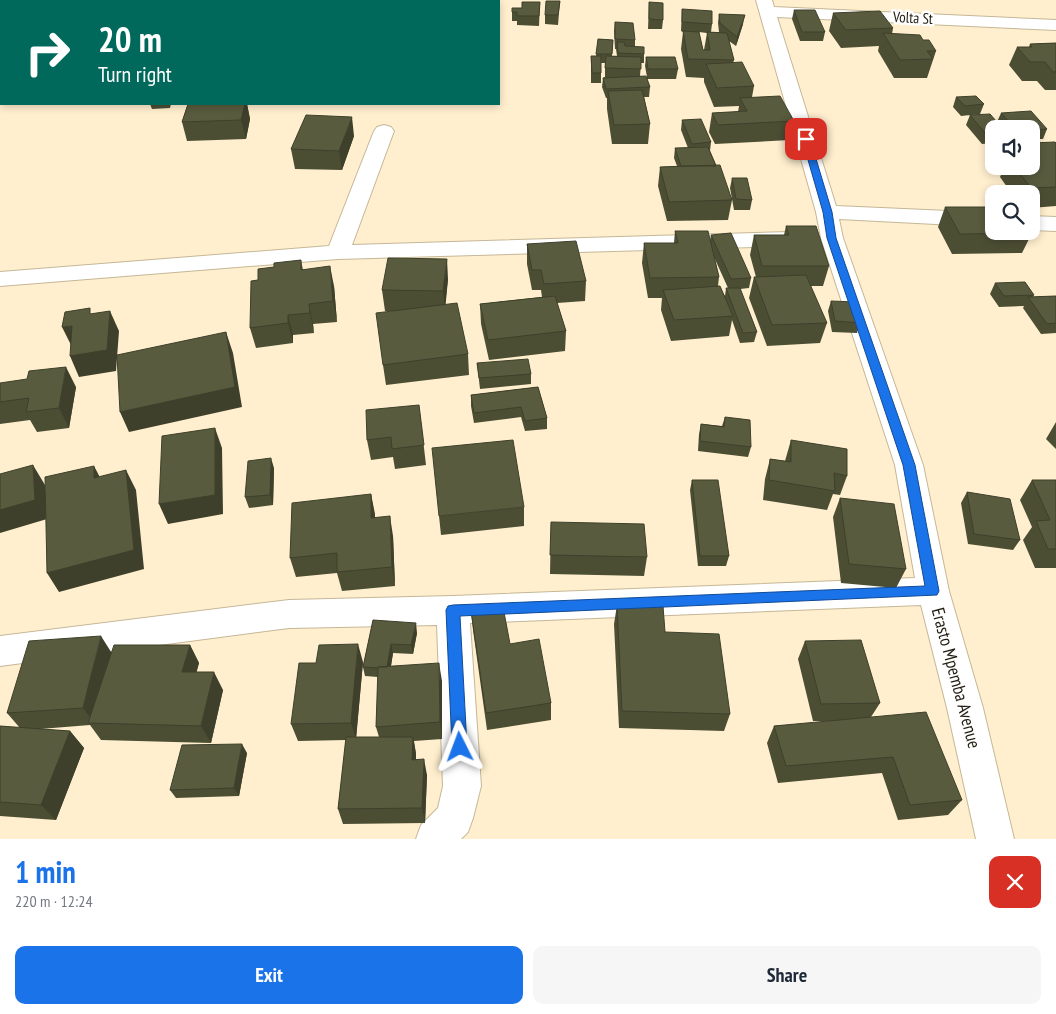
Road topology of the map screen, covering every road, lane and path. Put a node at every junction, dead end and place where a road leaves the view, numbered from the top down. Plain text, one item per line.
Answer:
1 (766, 6) edge
2 (1056, 25) edge
3 (384, 131) dead end
4 (985, 220) edge
5 (1040, 223) edge
6 (1056, 224) edge
7 (829, 225) junction
8 (338, 252) junction
9 (0, 279) edge
10 (933, 591) junction
11 (453, 610) junction
12 (0, 651) edge
13 (435, 839) edge
14 (995, 839) edge

1 - 2 street, Volta St
1 - 7 street, Erasto Mpemba Avenue
3 - 8 street
4 - 7 street
5 - 6 street
7 - 8 street
7 - 10 street, Erasto Mpemba Avenue
8 - 9 street
10 - 11 street
10 - 14 street, Erasto Mpemba Avenue
11 - 12 street
11 - 13 street

